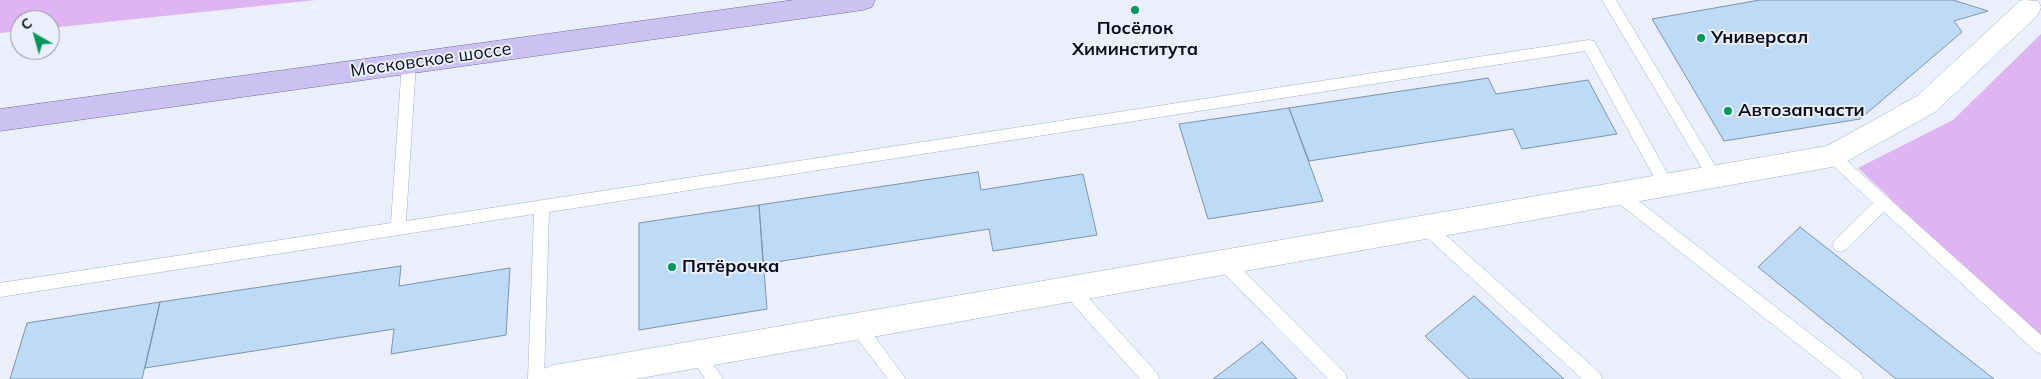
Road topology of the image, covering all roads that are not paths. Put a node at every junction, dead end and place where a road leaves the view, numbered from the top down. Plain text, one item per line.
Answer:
1 (863, 0) edge
2 (1608, 0) edge
3 (2031, 8) edge
4 (409, 63) junction
5 (0, 120) edge
6 (1832, 156) junction
7 (1714, 176) junction
8 (1666, 185) junction
9 (1617, 193) junction
10 (1884, 202) junction
11 (542, 206) junction
12 (1425, 226) junction
13 (398, 228) junction
14 (1840, 244) dead end
15 (1223, 261) junction
16 (1070, 289) junction
17 (0, 290) edge
18 (858, 327) junction
19 (2041, 346) edge
20 (698, 355) junction
21 (536, 379) edge
22 (554, 379) edge
23 (715, 379) edge
24 (898, 379) edge
25 (1151, 379) edge
26 (1339, 379) edge
27 (1594, 379) edge
28 (1855, 379) edge

1 - 4 main road, Московское шоссе
2 - 7 lane
3 - 6 street
4 - 5 main road, Московское шоссе
4 - 13 lane
6 - 7 street
6 - 10 lane
7 - 8 street
8 - 9 street
8 - 11 lane
9 - 12 street
9 - 28 lane
10 - 14 lane
10 - 19 lane
11 - 13 lane
11 - 21 lane
12 - 15 street
12 - 27 lane
13 - 17 lane
15 - 16 street
15 - 26 lane
16 - 18 street
16 - 25 lane
18 - 20 street
18 - 24 lane
20 - 22 street
20 - 23 lane

